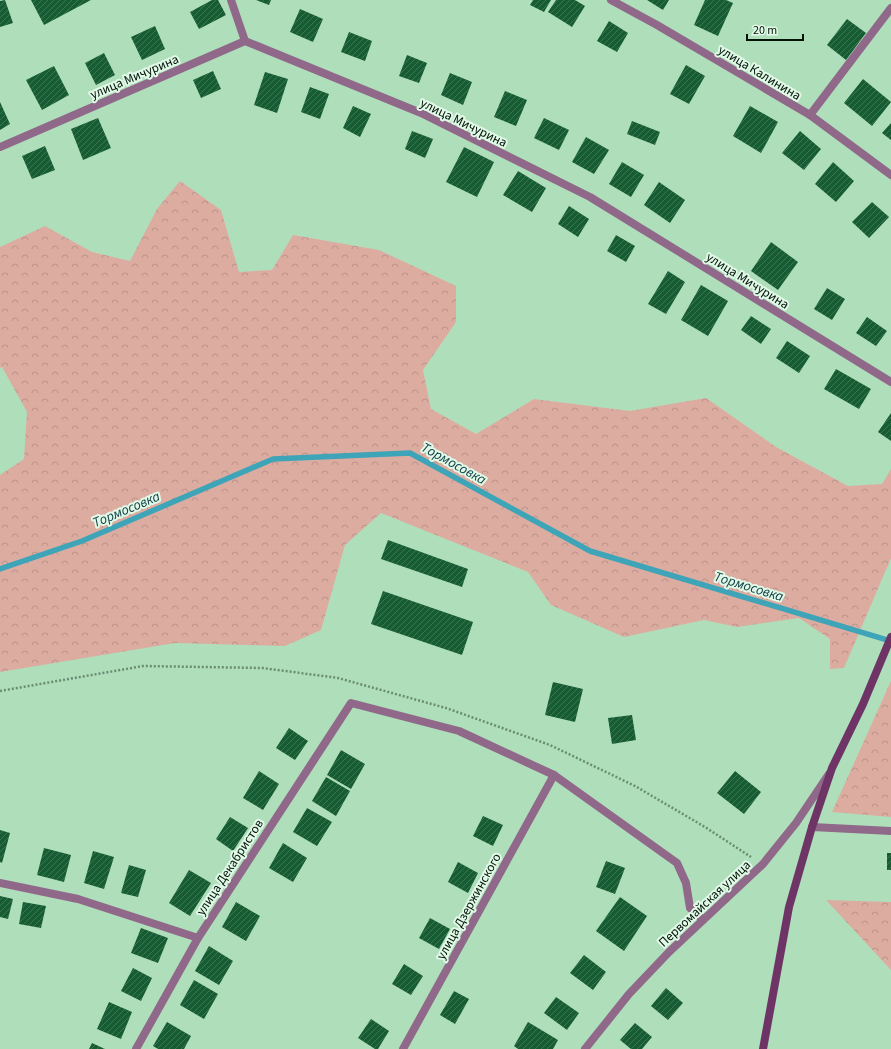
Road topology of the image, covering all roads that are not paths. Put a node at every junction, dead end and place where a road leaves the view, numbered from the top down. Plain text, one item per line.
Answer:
1 (231, 0) edge
2 (611, 0) edge
3 (891, 8) edge
4 (245, 41) junction
5 (810, 115) junction
6 (0, 147) edge
7 (891, 175) edge
8 (891, 382) edge
9 (891, 637) edge
10 (832, 768) junction
11 (554, 775) junction
12 (812, 827) junction
13 (891, 831) edge
14 (0, 883) edge
15 (703, 920) junction
16 (198, 938) junction
17 (136, 1049) edge
18 (403, 1049) edge
19 (585, 1049) edge
20 (763, 1049) edge

1 - 4 street
2 - 5 street, улица Калинина
3 - 5 street
4 - 6 street, улица Мичурина
4 - 8 street, улица Мичурина
5 - 7 street, улица Калинина
9 - 10 main road, Первомайская улица
10 - 12 main road, Первомайская улица
10 - 15 street, Первомайская улица
11 - 15 street
11 - 16 street, улица Декабристов
11 - 18 street, улица Дзержинского
12 - 13 street
12 - 20 main road, Первомайская улица
14 - 16 street
15 - 19 street, Первомайская улица
16 - 17 street, улица Декабристов

